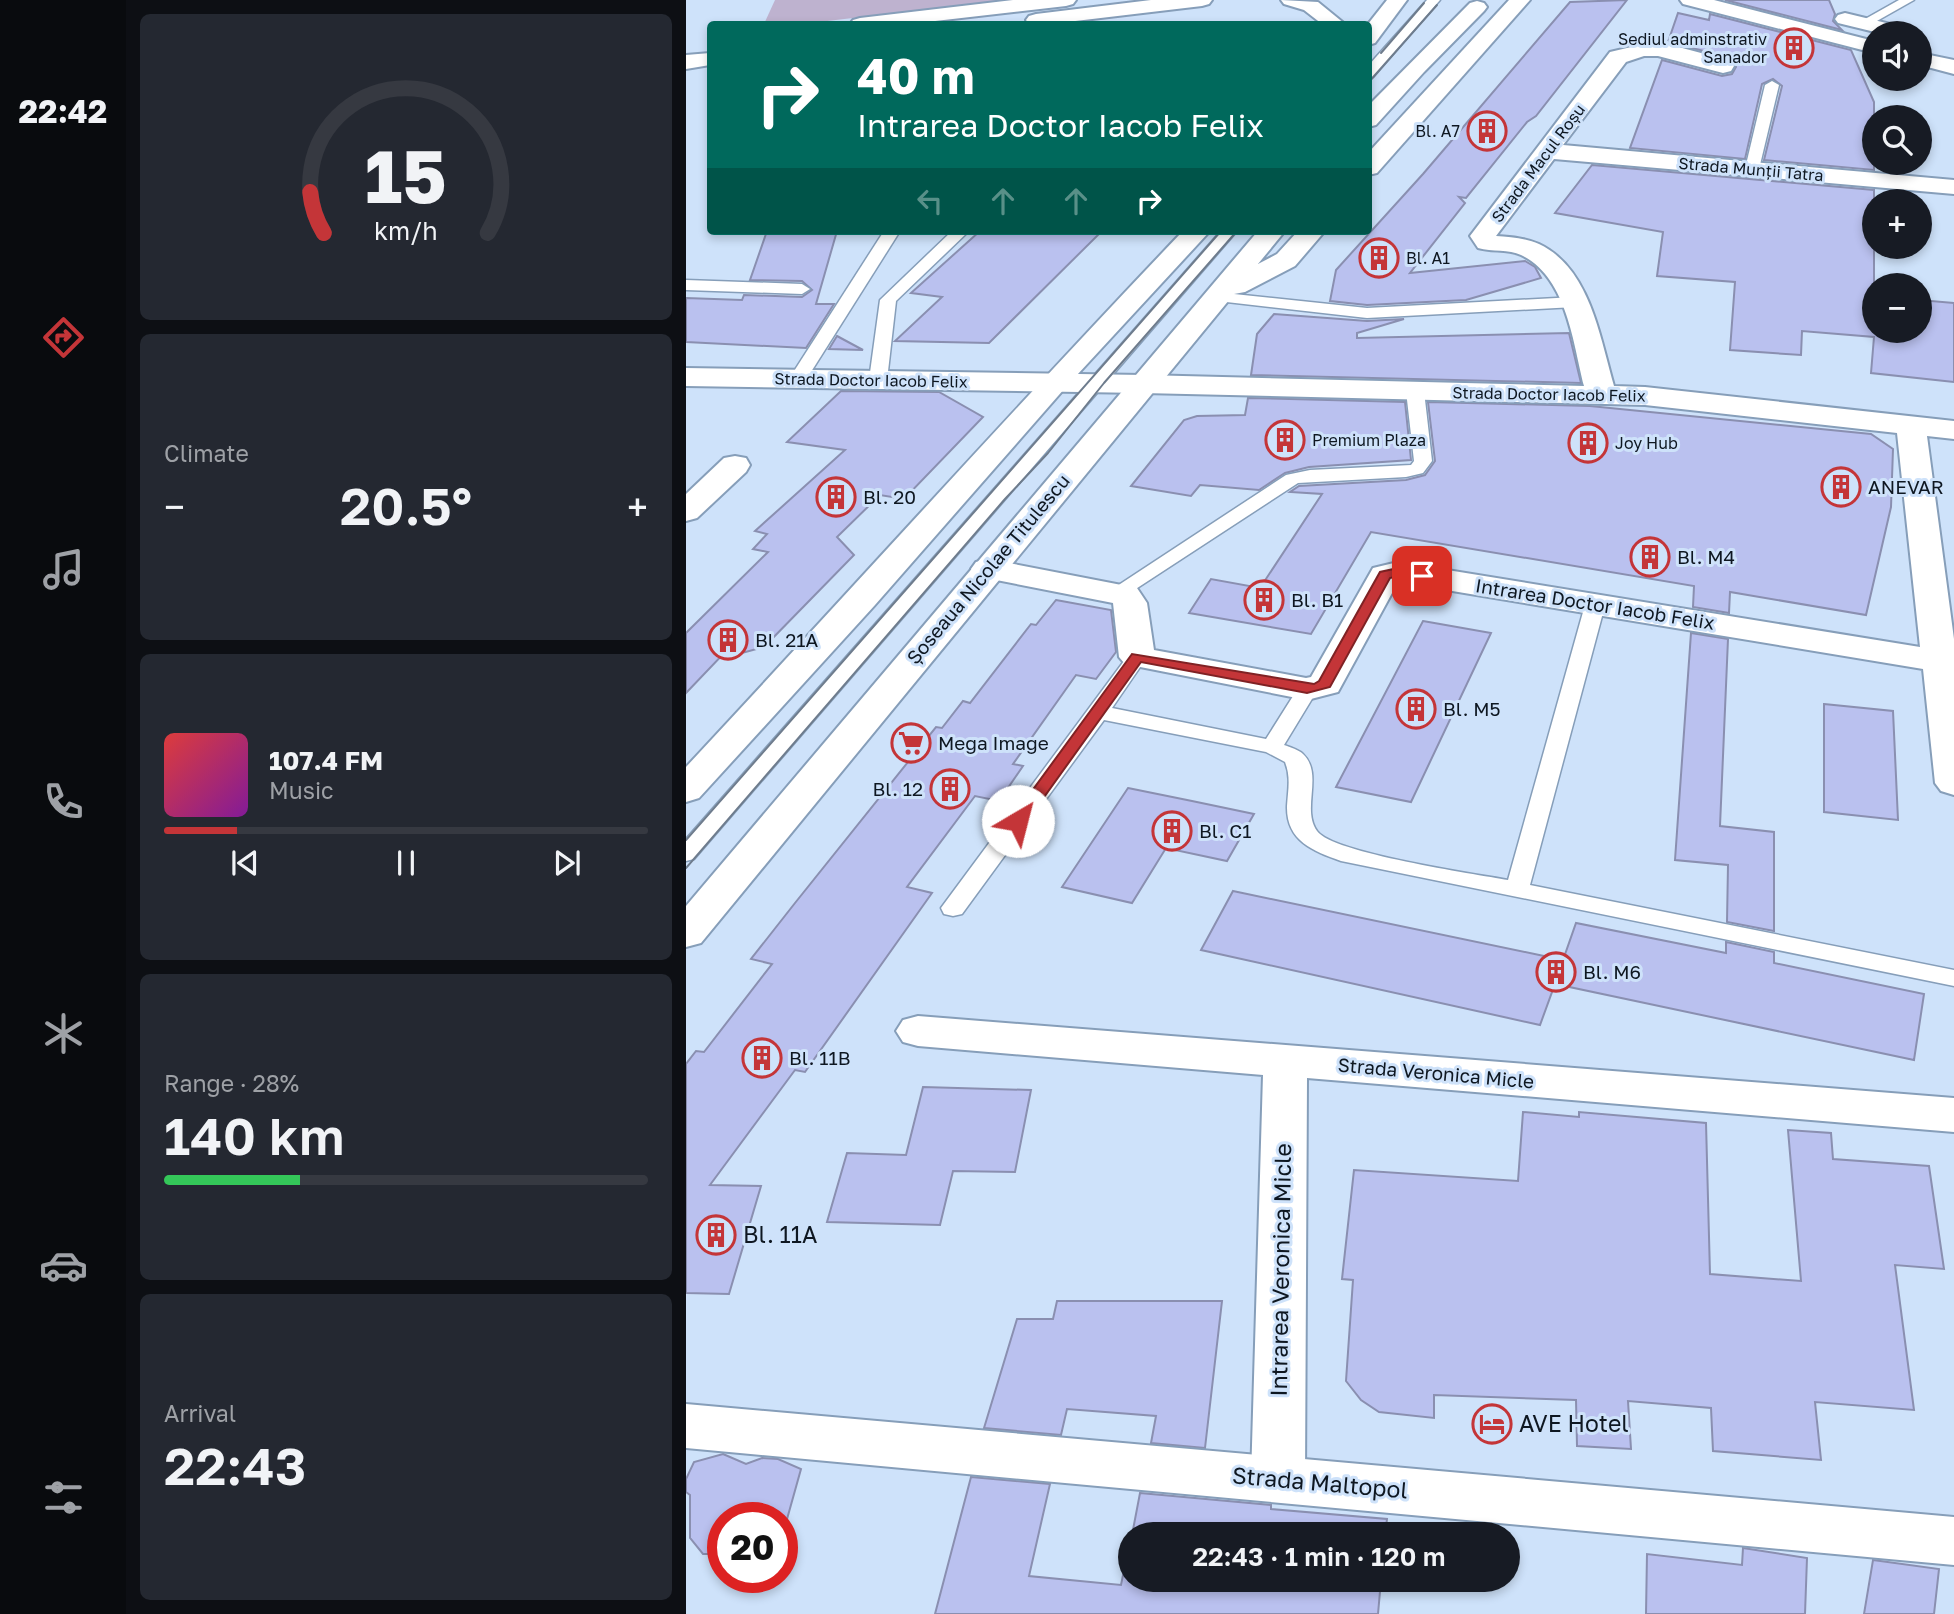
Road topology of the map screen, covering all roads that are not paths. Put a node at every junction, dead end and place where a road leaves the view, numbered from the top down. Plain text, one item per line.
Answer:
1 (1066, 0) edge
2 (1202, 0) edge
3 (1291, 0) edge
4 (1397, 0) edge
5 (1434, 0) edge
6 (1520, 0) edge
7 (1690, 0) edge
8 (1770, 0) edge
9 (1908, 0) edge
10 (1477, 7) dead end
11 (886, 21) edge
12 (1022, 21) edge
13 (1331, 21) edge
14 (1868, 21) edge
15 (1862, 23) edge
16 (1372, 34) edge
17 (707, 42) edge
18 (1862, 44) edge
19 (686, 45) edge
20 (707, 59) edge
21 (686, 62) edge
22 (1932, 62) edge
23 (1723, 66) dead end
24 (1954, 67) edge
25 (1372, 70) edge
26 (1772, 85) dead end
27 (1372, 116) edge
28 (1547, 151) junction
29 (1372, 164) edge
30 (1752, 169) junction
31 (1954, 187) edge
32 (889, 235) edge
33 (957, 235) edge
34 (1170, 235) edge
35 (1193, 235) edge
36 (1225, 235) edge
37 (1269, 235) edge
38 (1308, 235) edge
39 (1157, 275) junction
40 (686, 285) edge
41 (802, 289) dead end
42 (1215, 297) junction
43 (1575, 302) junction
44 (1174, 345) junction
45 (686, 377) edge
46 (798, 379) junction
47 (878, 380) junction
48 (1055, 383) junction
49 (1094, 383) junction
50 (1143, 384) junction
51 (1243, 385) junction
52 (1415, 391) junction
53 (1601, 394) junction
54 (1911, 425) junction
55 (1954, 429) edge
56 (735, 465) dead end
57 (686, 511) edge
58 (989, 569) junction
59 (1118, 592) junction
60 (1595, 605) junction
61 (1137, 657) junction
62 (1939, 661) junction
63 (1307, 689) junction
64 (1099, 712) junction
65 (1272, 747) junction
66 (1954, 783) edge
67 (686, 790) edge
68 (686, 854) edge
69 (1517, 890) junction
70 (953, 908) dead end
71 (686, 933) edge
72 (1954, 978) edge
73 (918, 1031) dead end
74 (1285, 1061) junction
75 (1954, 1115) edge
76 (686, 1426) edge
77 (1278, 1479) junction
78 (1954, 1541) edge

1 - 11 street
2 - 12 street
3 - 13 street
4 - 16 street
5 - 25 lane
6 - 29 street
7 - 18 street
8 - 15 street
9 - 14 lane
10 - 27 street
17 - 19 street
20 - 21 street
22 - 24 street
23 - 28 street, Strada Macul Roșu
26 - 30 lane
28 - 30 street, Strada Munții Tatra
28 - 43 street, Strada Macul Roșu
30 - 31 street, Strada Munții Tatra
32 - 46 lane
33 - 47 lane
34 - 39 street
35 - 39 street
36 - 49 lane, Șoseaua Nicolae Titulescu
37 - 42 street
38 - 42 street, Șoseaua Nicolae Titulescu
39 - 48 street
40 - 41 lane
42 - 43 lane
42 - 44 street, Șoseaua Nicolae Titulescu
43 - 53 street, Strada Macul Roșu
44 - 50 street, Șoseaua Nicolae Titulescu
44 - 51 street
45 - 46 street, Strada Doctor Iacob Felix
46 - 47 street, Strada Doctor Iacob Felix
47 - 48 street, Strada Doctor Iacob Felix
48 - 49 street, Strada Doctor Iacob Felix
48 - 67 street
49 - 50 street, Strada Doctor Iacob Felix
49 - 68 lane, Șoseaua Nicolae Titulescu
50 - 51 street, Strada Doctor Iacob Felix
50 - 58 street, Șoseaua Nicolae Titulescu
51 - 52 street, Strada Doctor Iacob Felix
52 - 53 street, Strada Doctor Iacob Felix
52 - 59 lane
53 - 54 street, Strada Doctor Iacob Felix
54 - 55 street, Strada Doctor Iacob Felix
54 - 62 street
56 - 57 street
58 - 59 street
58 - 71 street, Șoseaua Nicolae Titulescu
59 - 61 street
60 - 62 street, Intrarea Doctor Iacob Felix
60 - 63 street, Intrarea Doctor Iacob Felix
60 - 69 lane
61 - 63 street
61 - 64 lane
62 - 66 street
63 - 65 lane
64 - 65 lane
64 - 70 lane
65 - 69 lane
69 - 72 lane
73 - 74 street, Strada Veronica Micle
74 - 75 street, Strada Veronica Micle
74 - 77 street, Intrarea Veronica Micle
76 - 77 street, Strada Maltopol
77 - 78 street, Strada Maltopol

